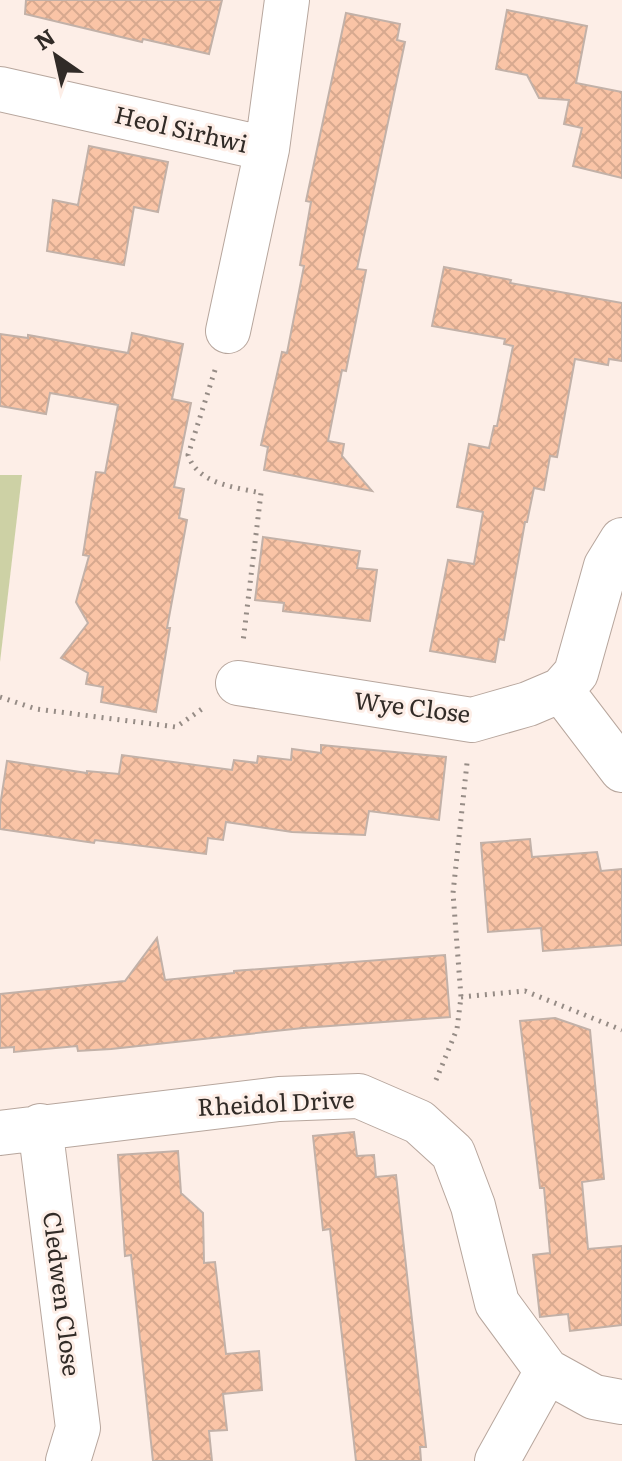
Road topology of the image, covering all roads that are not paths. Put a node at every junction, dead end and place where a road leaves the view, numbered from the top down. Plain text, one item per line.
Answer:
1 (287, 0) edge
2 (0, 89) edge
3 (267, 149) junction
4 (228, 331) road end
5 (622, 540) edge
6 (238, 683) road end
7 (561, 690) junction
8 (622, 770) edge
9 (20, 1129) edge
10 (547, 1371) junction
11 (622, 1402) edge
12 (68, 1461) edge
13 (497, 1461) edge

1 - 3 street, Heol Sirhwi
2 - 3 street, Heol Sirhwi
3 - 4 street, Heol Sirhwi
5 - 7 street
6 - 7 street, Wye Close
7 - 8 street
9 - 10 street, Rheidol Drive
9 - 12 street, Cledwen Close
10 - 11 street, Rheidol Drive
10 - 13 street

